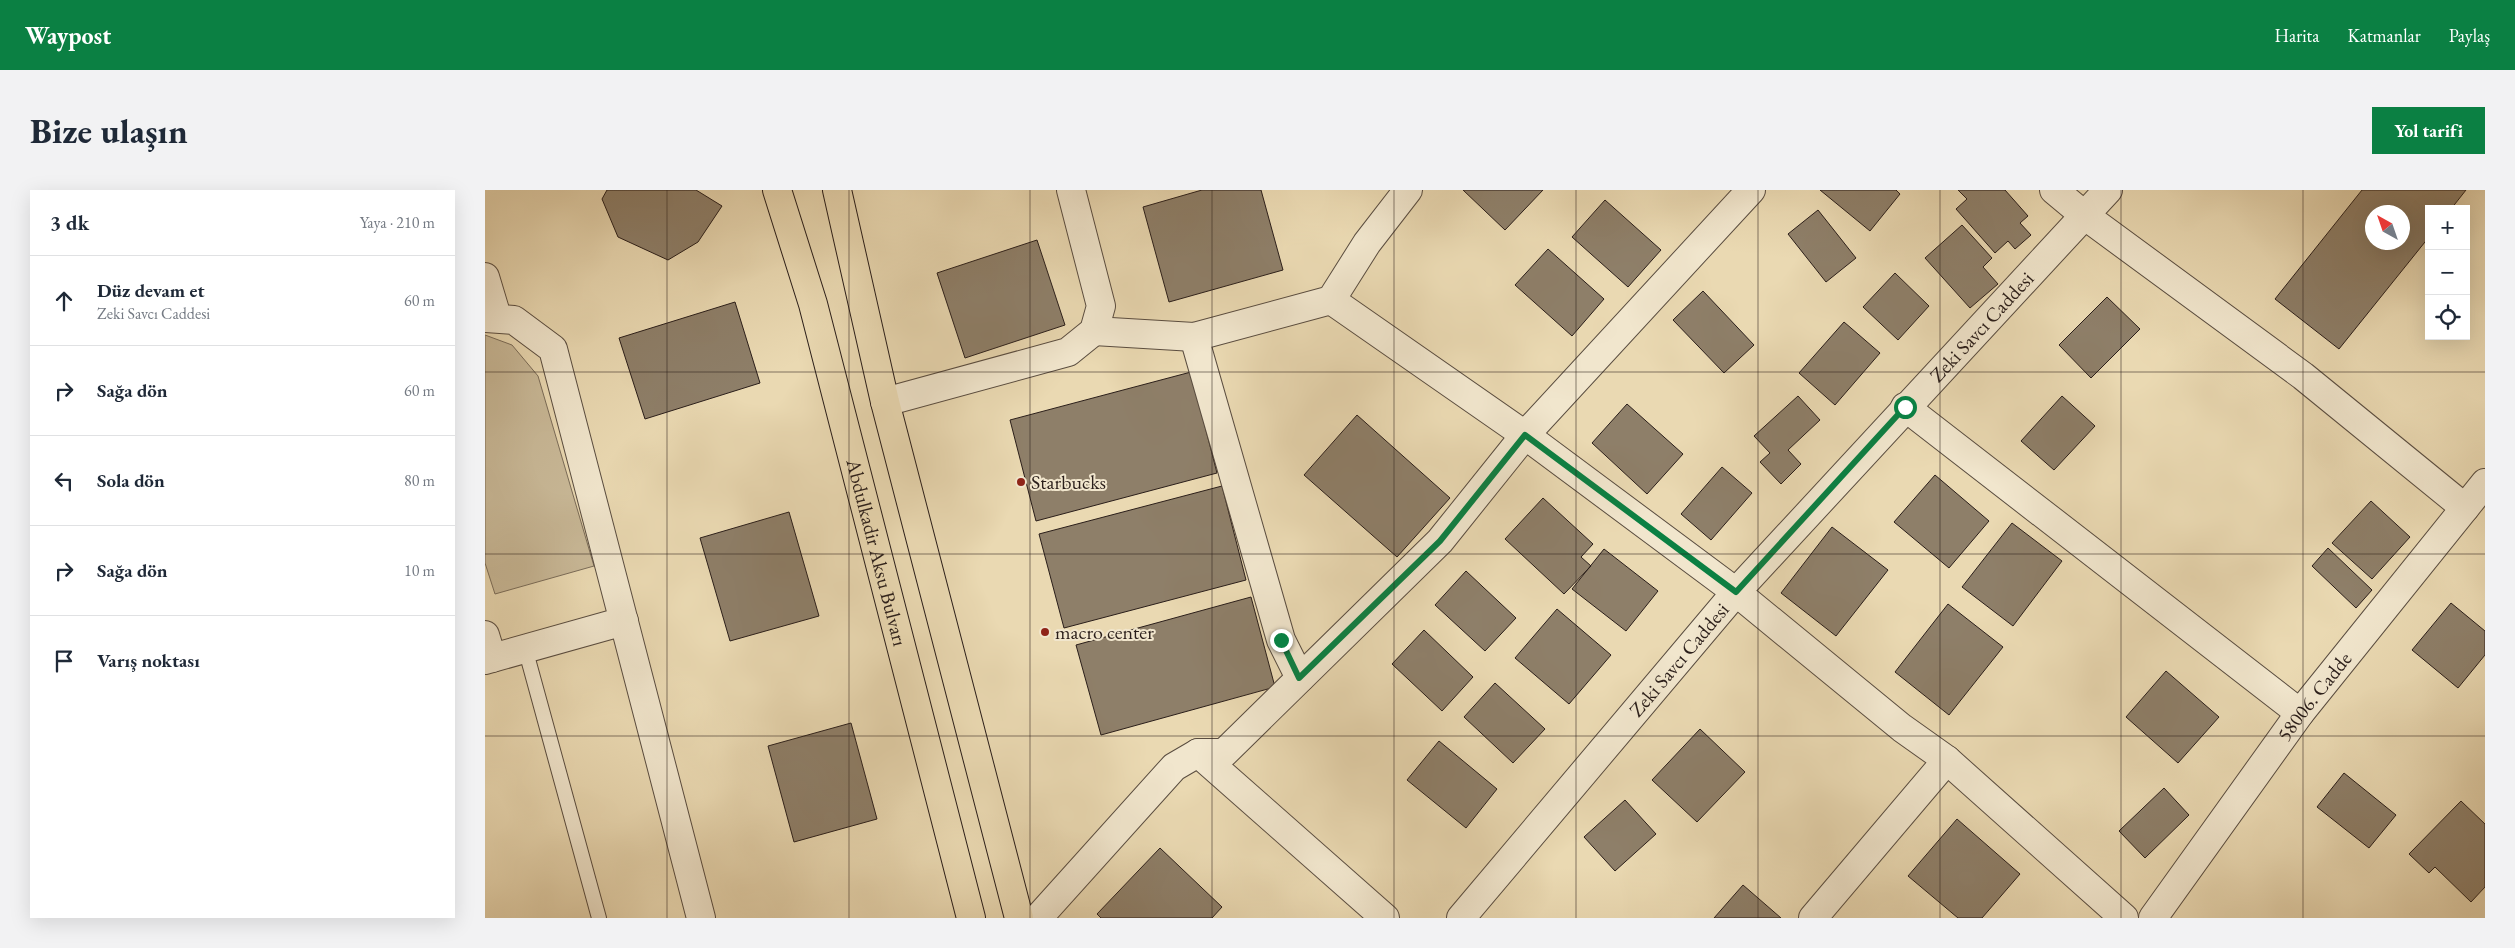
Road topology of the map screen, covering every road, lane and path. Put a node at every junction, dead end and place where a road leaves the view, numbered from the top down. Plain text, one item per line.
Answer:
1 (777, 190) edge
2 (837, 190) edge
3 (1071, 190) edge
4 (1408, 190) edge
5 (1751, 190) edge
6 (2054, 190) edge
7 (2108, 190) edge
8 (2084, 215) junction
9 (485, 277) edge
10 (1331, 300) junction
11 (491, 318) edge
12 (1094, 331) junction
13 (1194, 337) junction
14 (885, 402) junction
15 (1905, 407) junction
16 (1525, 435) junction
17 (2485, 483) edge
18 (2465, 508) junction
19 (1736, 592) junction
20 (624, 621) junction
21 (525, 648) junction
22 (487, 651) edge
23 (1299, 678) junction
24 (2300, 712) junction
25 (1198, 753) junction
26 (1947, 760) junction
27 (599, 918) edge
28 (701, 918) edge
29 (971, 918) edge
30 (1019, 918) edge
31 (1039, 918) edge
32 (1385, 918) edge
33 (1461, 918) edge
34 (1813, 918) edge
35 (2124, 918) edge
36 (2153, 918) edge

1 - 29 main road, Abdulkadir Aksu Bulvarı
2 - 14 main road
3 - 12 street
4 - 10 street
5 - 16 street
6 - 8 street
7 - 8 street, Zeki Savcı Caddesi
8 - 15 street, Zeki Savcı Caddesi
8 - 18 street
9 - 11 street
10 - 13 street
10 - 16 street
11 - 20 street
12 - 13 street
12 - 14 street
13 - 23 street
14 - 30 main road
15 - 19 street, Zeki Savcı Caddesi
15 - 24 street
16 - 19 street
16 - 23 street
17 - 18 street, 58006. Cadde
18 - 24 street, 58006. Cadde
19 - 26 street
19 - 33 street, Zeki Savcı Caddesi
20 - 21 street
20 - 28 street
21 - 22 street
21 - 27 lane
23 - 25 street
24 - 36 street, 58006. Cadde
25 - 31 street
25 - 32 street
26 - 34 street
26 - 35 street

